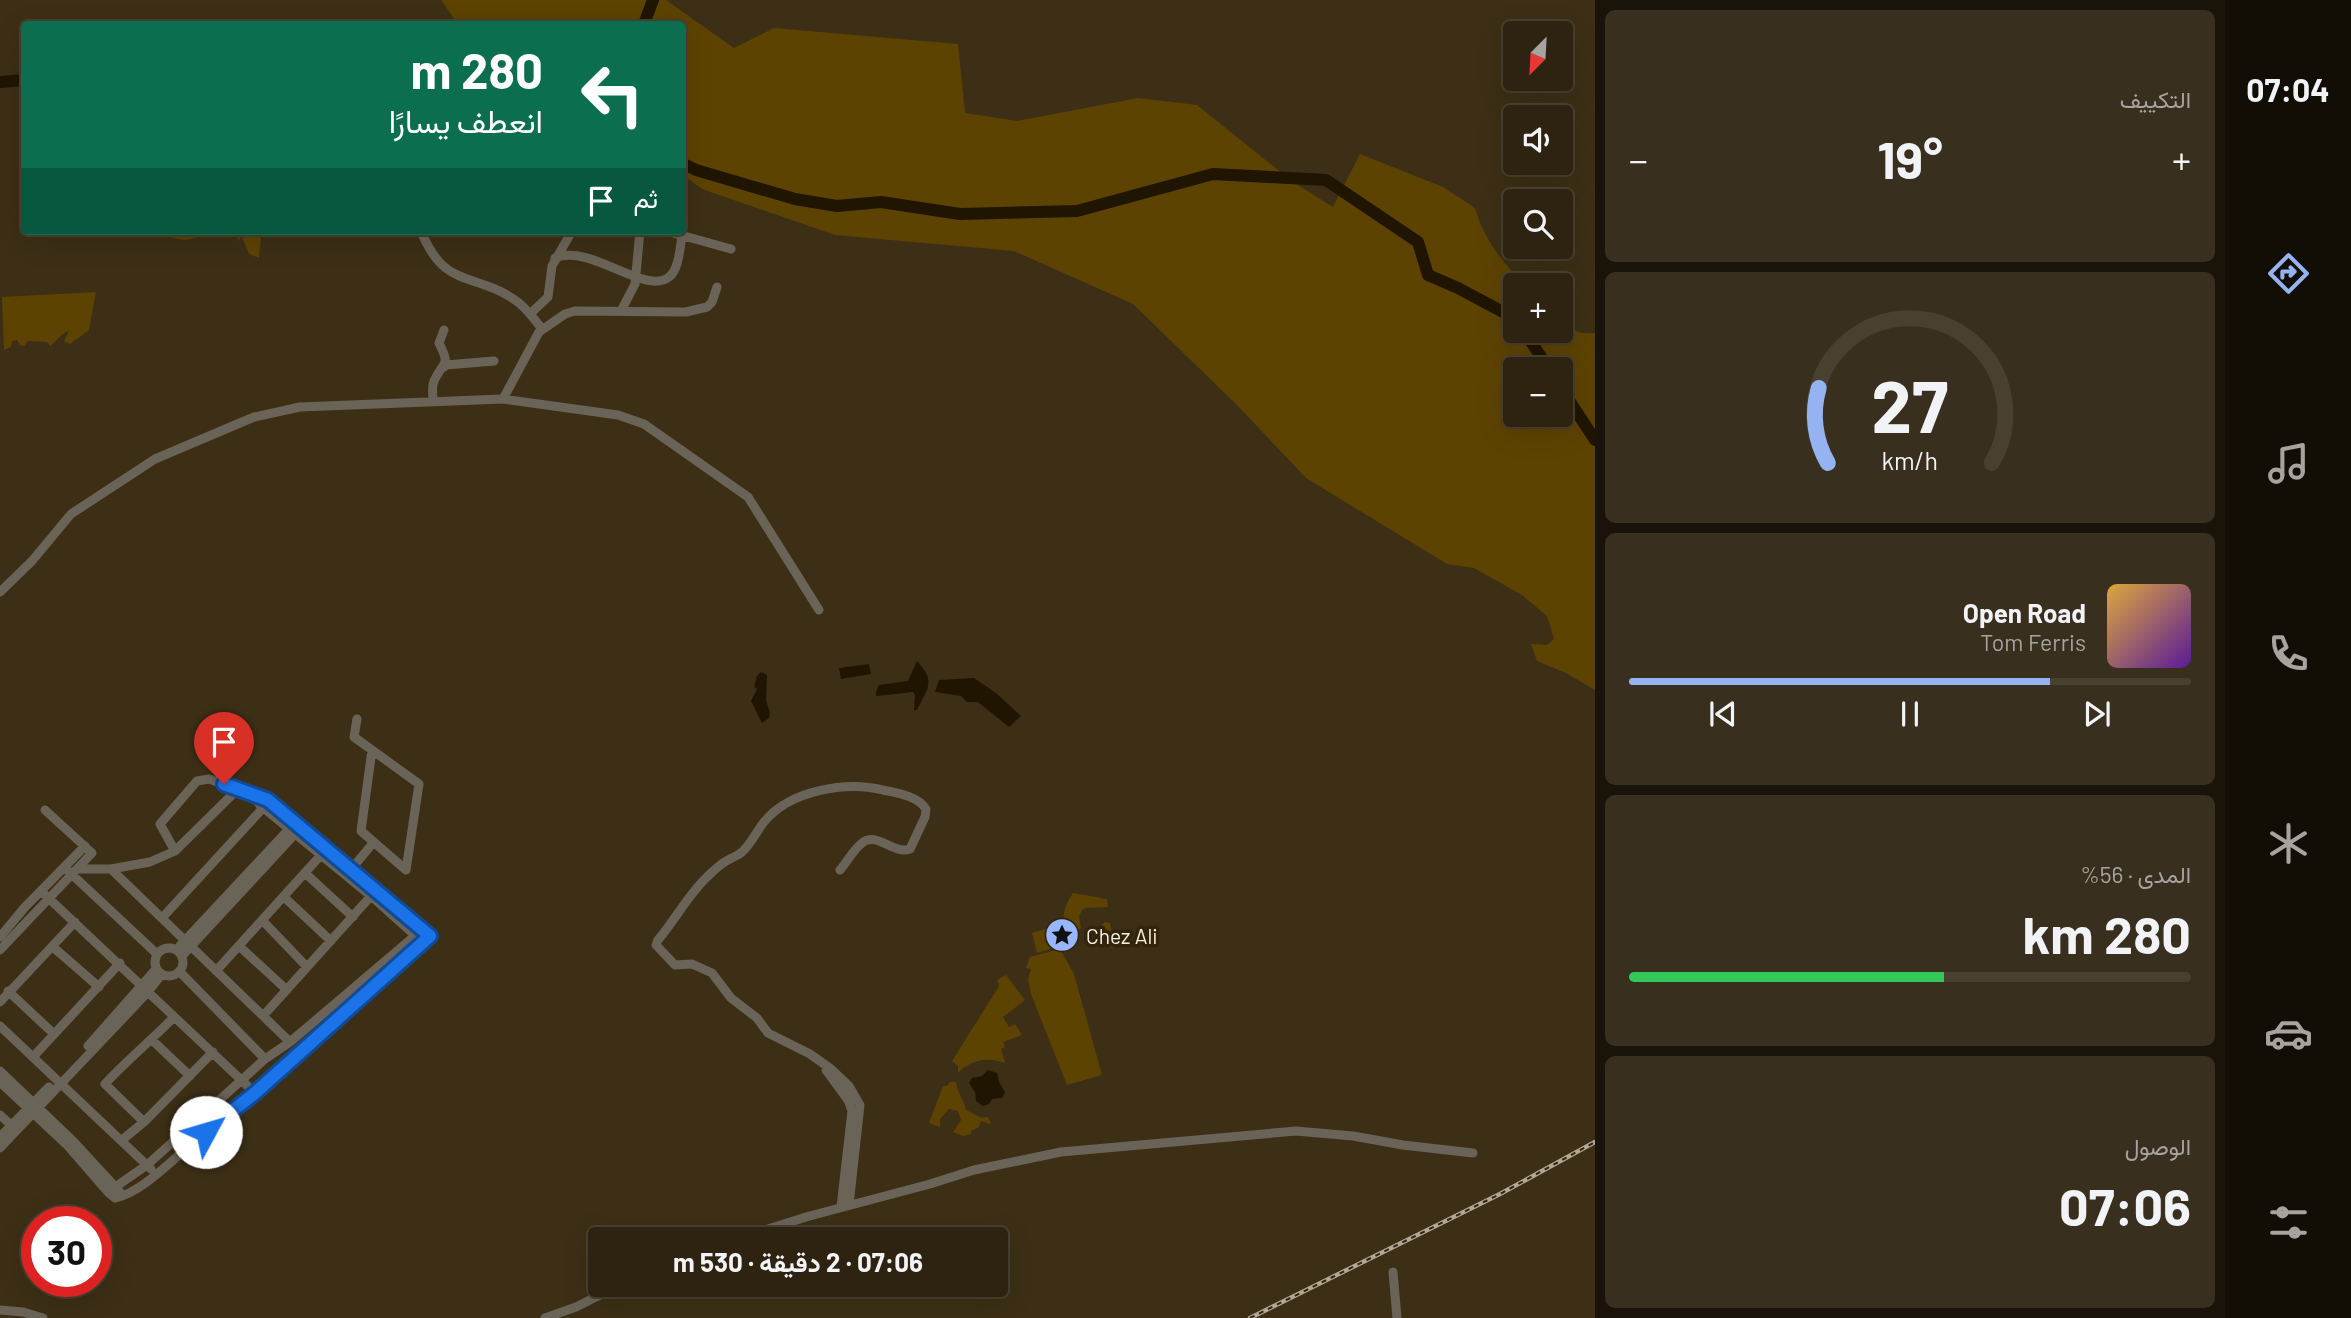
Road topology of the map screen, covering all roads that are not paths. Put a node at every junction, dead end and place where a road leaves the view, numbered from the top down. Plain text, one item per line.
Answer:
1 (423, 235) edge
2 (569, 235) edge
3 (640, 235) edge
4 (679, 235) edge
5 (682, 236) junction
6 (731, 249) dead end
7 (555, 258) junction
8 (636, 278) junction
9 (717, 287) dead end
10 (621, 311) junction
11 (530, 314) junction
12 (542, 329) junction
13 (444, 330) dead end
14 (494, 361) dead end
15 (444, 367) junction
16 (503, 399) junction
17 (433, 401) junction
18 (0, 592) edge
19 (820, 610) dead end
20 (357, 719) dead end
21 (372, 750) junction
22 (238, 789) junction
23 (254, 797) junction
24 (263, 808) junction
25 (45, 810) dead end
26 (292, 832) junction
27 (373, 843) junction
28 (174, 851) junction
29 (321, 855) junction
30 (111, 869) junction
31 (840, 870) dead end
32 (71, 871) junction
33 (348, 872) junction
34 (305, 873) junction
35 (45, 894) junction
36 (371, 896) junction
37 (284, 897) junction
38 (353, 916) junction
39 (162, 918) junction
40 (262, 920) junction
41 (75, 922) junction
42 (420, 936) junction
43 (0, 937) edge
44 (331, 941) junction
45 (188, 943) junction
46 (239, 946) junction
47 (53, 947) junction
48 (0, 950) edge
49 (179, 953) junction
50 (157, 954) junction
51 (120, 963) junction
52 (307, 967) junction
53 (216, 971) junction
54 (159, 972) junction
55 (180, 972) junction
56 (369, 975) junction
57 (377, 984) junction
58 (99, 987) junction
59 (146, 989) junction
60 (287, 990) junction
61 (8, 991) junction
62 (346, 995) junction
63 (0, 1002) edge
64 (354, 1004) junction
65 (321, 1015) junction
66 (263, 1016) junction
67 (174, 1017) junction
68 (0, 1026) edge
69 (329, 1026) junction
70 (54, 1034) junction
71 (293, 1039) junction
72 (152, 1040) junction
73 (306, 1047) junction
74 (213, 1052) junction
75 (33, 1057) junction
76 (269, 1057) junction
77 (283, 1068) junction
78 (0, 1071) edge
79 (190, 1076) junction
80 (242, 1080) junction
81 (60, 1081) junction
82 (0, 1082) edge
83 (255, 1093) junction
84 (219, 1100) junction
85 (32, 1107) junction
86 (230, 1112) junction
87 (0, 1115) edge
88 (144, 1122) junction
89 (195, 1122) junction
90 (11, 1125) junction
91 (206, 1132) junction
92 (0, 1137) edge
93 (122, 1140) junction
94 (173, 1142) junction
95 (0, 1148) edge
96 (182, 1152) junction
97 (1473, 1153) dead end
98 (147, 1165) junction
99 (156, 1174) junction
100 (112, 1190) junction
101 (845, 1206) junction
102 (776, 1227) edge
103 (1393, 1272) dead end
104 (596, 1297) edge
105 (0, 1310) edge
106 (43, 1318) edge
107 (545, 1318) edge
108 (1397, 1318) edge

1 - 11 street
2 - 7 street
3 - 8 street
4 - 5 street
5 - 6 street
5 - 8 street
7 - 8 street
7 - 11 street
8 - 10 street
9 - 10 street
10 - 12 street
11 - 12 street
12 - 16 street
13 - 15 street
14 - 15 street
15 - 17 street
16 - 17 street
16 - 19 street
17 - 18 street
20 - 21 street
21 - 27 street
21 - 27 street
22 - 23 street
22 - 28 street
22 - 28 street
23 - 24 street
23 - 33 street
24 - 26 street
24 - 39 street
25 - 32 street
26 - 29 street
26 - 45 street
27 - 33 street
28 - 30 street
29 - 33 street
29 - 34 street
30 - 32 street
30 - 39 street
31 - 101 street
32 - 35 street
32 - 50 street
33 - 36 street
33 - 42 street
34 - 37 street
34 - 38 street
35 - 41 street
35 - 43 street
35 - 48 street
36 - 38 street
36 - 42 street
37 - 40 street
37 - 44 street
38 - 44 street
39 - 45 street
40 - 46 street
40 - 52 street
41 - 47 street
41 - 51 street
42 - 56 street
42 - 57 street
44 - 52 street
45 - 49 street
45 - 53 street
46 - 53 street
46 - 60 street
47 - 58 street
47 - 61 street
49 - 50 street
49 - 55 street
50 - 54 street
51 - 58 street
51 - 59 street
52 - 60 street
53 - 66 street
54 - 55 street
54 - 59 street
55 - 76 street
56 - 57 street
56 - 62 street
57 - 64 street
58 - 70 street
59 - 67 street
59 - 81 street
60 - 66 street
61 - 63 street
61 - 70 street
62 - 64 street
62 - 65 street
64 - 69 street
65 - 69 street
65 - 71 street
66 - 71 street
67 - 72 street
67 - 74 street
68 - 75 street
69 - 73 street
70 - 75 street
71 - 73 street
71 - 76 street
72 - 79 street
72 - 88 street
73 - 77 street
74 - 79 street
74 - 80 street
75 - 81 street
76 - 77 street
76 - 80 street
77 - 83 street
78 - 85 street
79 - 88 street
80 - 83 street
80 - 84 street
81 - 85 street
81 - 93 street
82 - 85 street
83 - 86 street
84 - 86 street
84 - 89 street
85 - 90 street
85 - 95 street
85 - 100 street
86 - 91 street
87 - 90 street
88 - 93 street
89 - 91 street
89 - 94 street
90 - 92 street
91 - 96 street
93 - 98 street
94 - 96 street
94 - 98 street
96 - 99 street
97 - 101 street
98 - 99 street
98 - 100 street
99 - 100 street
101 - 102 street
103 - 108 street
104 - 107 street
105 - 106 street

